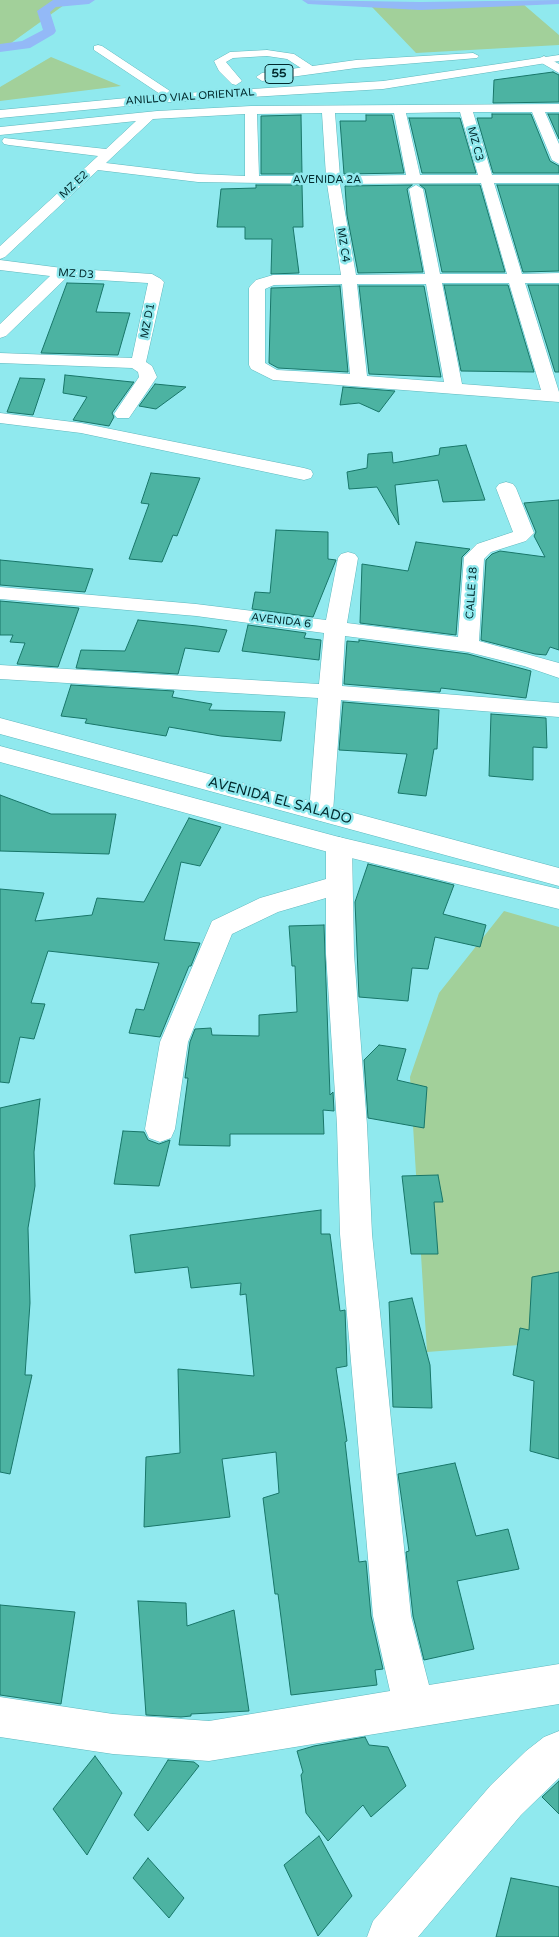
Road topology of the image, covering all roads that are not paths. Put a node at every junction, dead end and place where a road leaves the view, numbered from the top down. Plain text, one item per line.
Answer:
1 (98, 48) dead end
2 (559, 50) edge
3 (503, 54) dead end
4 (485, 55) dead end
5 (559, 58) edge
6 (410, 60) junction
7 (544, 60) junction
8 (311, 69) junction
9 (559, 70) edge
10 (434, 78) junction
11 (236, 81) junction
12 (332, 89) junction
13 (167, 95) junction
14 (0, 107) edge
15 (465, 108) junction
16 (537, 108) junction
17 (559, 108) edge
18 (399, 109) junction
19 (251, 110) junction
20 (328, 110) junction
21 (0, 114) edge
22 (149, 116) junction
23 (0, 131) edge
24 (0, 140) edge
25 (109, 153) junction
26 (559, 160) edge
27 (95, 166) junction
28 (559, 179) edge
29 (252, 180) junction
30 (415, 184) junction
31 (486, 184) junction
32 (334, 185) junction
33 (559, 188) edge
34 (0, 254) edge
35 (0, 266) edge
36 (62, 274) junction
37 (152, 278) joint
38 (515, 278) junction
39 (559, 278) edge
40 (349, 279) junction
41 (431, 279) junction
42 (0, 332) edge
43 (0, 358) edge
44 (136, 363) junction
45 (359, 380) junction
46 (454, 388) junction
47 (555, 397) edge
48 (123, 414) dead end
49 (0, 418) edge
50 (304, 474) dead end
51 (506, 488) dead end
52 (348, 558) dead end
53 (0, 593) edge
54 (335, 628) junction
55 (468, 645) junction
56 (559, 671) edge
57 (0, 672) edge
58 (330, 692) junction
59 (559, 710) edge
60 (0, 726) edge
61 (0, 754) edge
62 (321, 812) junction
63 (339, 846) junction
64 (559, 877) edge
65 (339, 885) junction
66 (559, 900) edge
67 (160, 1129) dead end
68 (559, 1684) edge
69 (414, 1706) junction
70 (0, 1717) edge
71 (559, 1752) edge
72 (389, 1937) edge

1 - 13 main road
2 - 3 main road
4 - 6 main road, ANILLO VIAL ORIENTAL / 55
5 - 7 main road, ANILLO VIAL ORIENTAL / 55
6 - 8 main road, ANILLO VIAL ORIENTAL / 55
6 - 10 main road
7 - 9 main road
7 - 10 main road, ANILLO VIAL ORIENTAL / 55
8 - 11 main road, ANILLO VIAL ORIENTAL / 55
8 - 11 main road
8 - 12 main road
10 - 12 main road, ANILLO VIAL ORIENTAL / 55
11 - 13 main road, ANILLO VIAL ORIENTAL / 55
12 - 13 main road, ANILLO VIAL ORIENTAL / 55
13 - 14 main road, ANILLO VIAL ORIENTAL / 55
13 - 19 main road
13 - 21 main road, ANILLO VIAL ORIENTAL / 55
15 - 16 main road
15 - 18 main road
15 - 31 main road, MZ C3
16 - 17 main road
16 - 26 main road
18 - 20 main road
18 - 30 main road
19 - 20 main road
19 - 22 main road
19 - 29 main road
20 - 32 main road, MZ C4
22 - 23 main road
22 - 25 main road, MZ E2
24 - 25 main road
25 - 27 main road, MZ E2
27 - 29 main road, AVENIDA 2A
27 - 34 main road, MZ E2
28 - 31 main road, AVENIDA 2A
29 - 32 main road, AVENIDA 2A
30 - 31 main road, AVENIDA 2A
30 - 32 main road, AVENIDA 2A
30 - 41 main road
31 - 33 main road, AVENIDA 2A
31 - 38 main road, MZ C3
32 - 40 main road, MZ C4
35 - 36 main road, MZ D3
36 - 37 main road, MZ D3
36 - 42 main road
37 - 44 main road, MZ D1
38 - 39 main road
38 - 41 main road
38 - 47 main road, MZ C3
40 - 41 main road
40 - 45 main road, MZ C4
40 - 45 main road
41 - 46 main road
43 - 44 main road
44 - 48 main road
45 - 46 main road
46 - 47 main road
49 - 50 main road
51 - 55 main road, CALLE 18
52 - 54 main road
53 - 54 main road, AVENIDA 6
54 - 55 main road, AVENIDA 6
54 - 58 main road
55 - 56 main road, AVENIDA 6
57 - 58 main road
58 - 59 main road
58 - 62 main road
60 - 62 main road, AVENIDA EL SALADO
61 - 63 main road, AVENIDA EL SALADO
62 - 64 main road, AVENIDA EL SALADO
63 - 65 main road
63 - 66 main road, AVENIDA EL SALADO
65 - 67 main road
65 - 69 main road
68 - 69 main road
69 - 70 main road
71 - 72 main road

